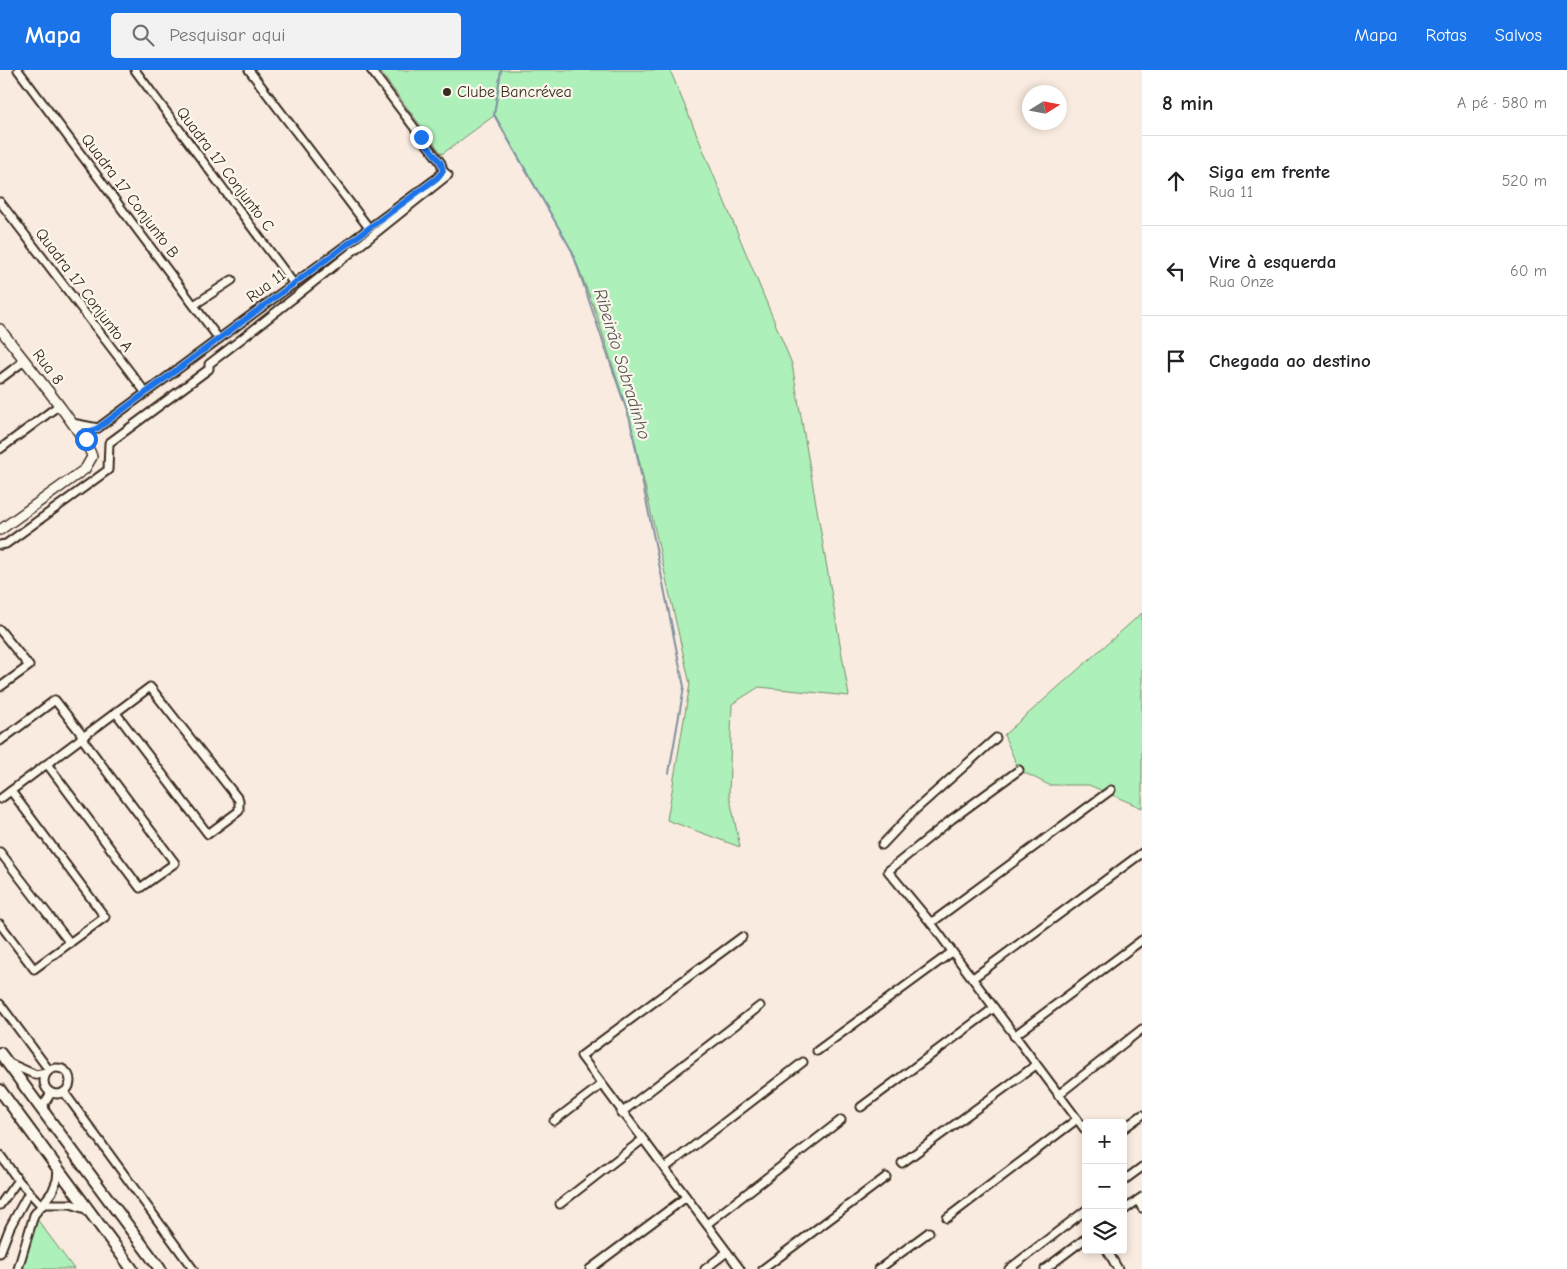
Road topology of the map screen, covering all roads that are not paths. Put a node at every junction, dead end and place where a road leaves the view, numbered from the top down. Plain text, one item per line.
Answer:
1 (18, 70) edge
2 (135, 70) edge
3 (249, 70) edge
4 (371, 70) edge
5 (443, 171) junction
6 (0, 202) edge
7 (369, 228) junction
8 (232, 280) dead end
9 (294, 284) junction
10 (194, 305) junction
11 (0, 329) edge
12 (219, 339) junction
13 (24, 361) junction
14 (0, 379) edge
15 (146, 393) junction
16 (58, 406) junction
17 (72, 423) junction
18 (98, 428) junction
19 (87, 444) junction
20 (0, 449) edge
21 (0, 530) edge
22 (0, 545) edge
23 (0, 630) edge
24 (0, 687) edge
25 (116, 713) junction
26 (82, 736) junction
27 (996, 738) dead end
28 (0, 741) edge
29 (47, 764) junction
30 (1018, 770) dead end
31 (1110, 790) dead end
32 (11, 791) junction
33 (0, 799) edge
34 (882, 845) dead end
35 (0, 852) edge
36 (1142, 853) edge
37 (931, 923) junction
38 (0, 924) edge
39 (742, 937) dead end
40 (1142, 940) edge
41 (70, 943) junction
42 (952, 952) junction
43 (973, 978) junction
44 (0, 1004) edge
45 (760, 1006) dead end
46 (994, 1008) junction
47 (1142, 1029) edge
48 (1014, 1036) junction
49 (817, 1051) dead end
50 (0, 1053) edge
51 (7, 1062) junction
52 (803, 1062) dead end
53 (1036, 1065) junction
54 (48, 1072) junction
55 (601, 1085) junction
56 (0, 1090) edge
57 (64, 1092) junction
58 (51, 1093) junction
59 (1058, 1095) junction
60 (861, 1107) dead end
61 (621, 1113) junction
62 (45, 1114) junction
63 (1142, 1115) edge
64 (554, 1120) dead end
65 (841, 1120) dead end
66 (1076, 1120) junction
67 (1127, 1126) edge
68 (1082, 1127) edge
69 (642, 1140) junction
70 (0, 1156) edge
71 (902, 1163) dead end
72 (1142, 1167) edge
73 (665, 1168) junction
74 (58, 1169) junction
75 (886, 1177) dead end
76 (1127, 1178) edge
77 (18, 1180) junction
78 (29, 1192) junction
79 (685, 1198) junction
80 (1140, 1199) edge
81 (560, 1204) dead end
82 (0, 1205) edge
83 (43, 1205) junction
84 (1142, 1208) edge
85 (1126, 1209) edge
86 (89, 1211) junction
87 (1082, 1213) edge
88 (947, 1218) dead end
89 (707, 1224) junction
90 (929, 1232) dead end
91 (1082, 1241) edge
92 (727, 1252) junction
93 (0, 1253) edge
94 (1109, 1254) edge
95 (1116, 1268) edge
96 (18, 1269) edge
97 (132, 1269) edge
98 (160, 1269) edge
99 (193, 1269) edge
100 (590, 1269) edge
101 (705, 1269) edge
102 (740, 1269) edge
103 (763, 1269) edge
104 (879, 1269) edge
105 (1009, 1269) edge
106 (1045, 1269) edge

1 - 10 street, Quadra 17 Conjunto B
2 - 9 street, Quadra 17 Conjunto C
3 - 7 street
4 - 5 street
5 - 7 street, Rua 11
5 - 22 street
6 - 15 street, Quadra 17 Conjunto A
7 - 9 street, Rua 11
8 - 10 street
9 - 12 street, Rua 11
10 - 12 street, Quadra 17 Conjunto B
11 - 13 main road, Rua 8
12 - 15 street, Rua 11
13 - 14 street
13 - 16 main road, Rua 8
15 - 18 street, Rua 11
16 - 17 main road, Rua 8
16 - 20 street
17 - 18 street
17 - 19 main road
18 - 19 street, Rua 11
19 - 21 main road
23 - 24 street
25 - 25 street
25 - 26 street
26 - 28 street
26 - 29 street
26 - 29 street
27 - 34 street
29 - 32 street
30 - 37 street
31 - 37 street
32 - 33 street
32 - 41 street
35 - 41 street
36 - 43 street
37 - 42 street
38 - 41 street
39 - 55 street
40 - 48 street
42 - 43 street
42 - 49 street
43 - 46 street
44 - 54 street
45 - 61 street
46 - 48 street
46 - 60 street
47 - 59 street
48 - 53 street
50 - 51 highway
51 - 54 street
51 - 62 highway
52 - 73 street
53 - 59 street
53 - 71 street
54 - 57 street
54 - 58 street
55 - 61 street
55 - 64 street
56 - 74 highway
57 - 58 street
57 - 99 street
58 - 62 street
59 - 66 street
61 - 69 street
62 - 98 highway
63 - 67 street
65 - 89 street
66 - 68 street
66 - 88 street
69 - 73 street
69 - 81 street
70 - 77 street
72 - 76 street
73 - 79 street
74 - 83 street
74 - 86 highway
75 - 103 street
77 - 78 street
77 - 82 street
78 - 83 street
78 - 93 street
79 - 89 street
79 - 100 street
80 - 84 street
80 - 85 street
83 - 86 street
83 - 96 street
86 - 97 highway
87 - 105 street
89 - 92 street
90 - 104 street
91 - 106 street
92 - 101 street
92 - 102 street
94 - 95 street

